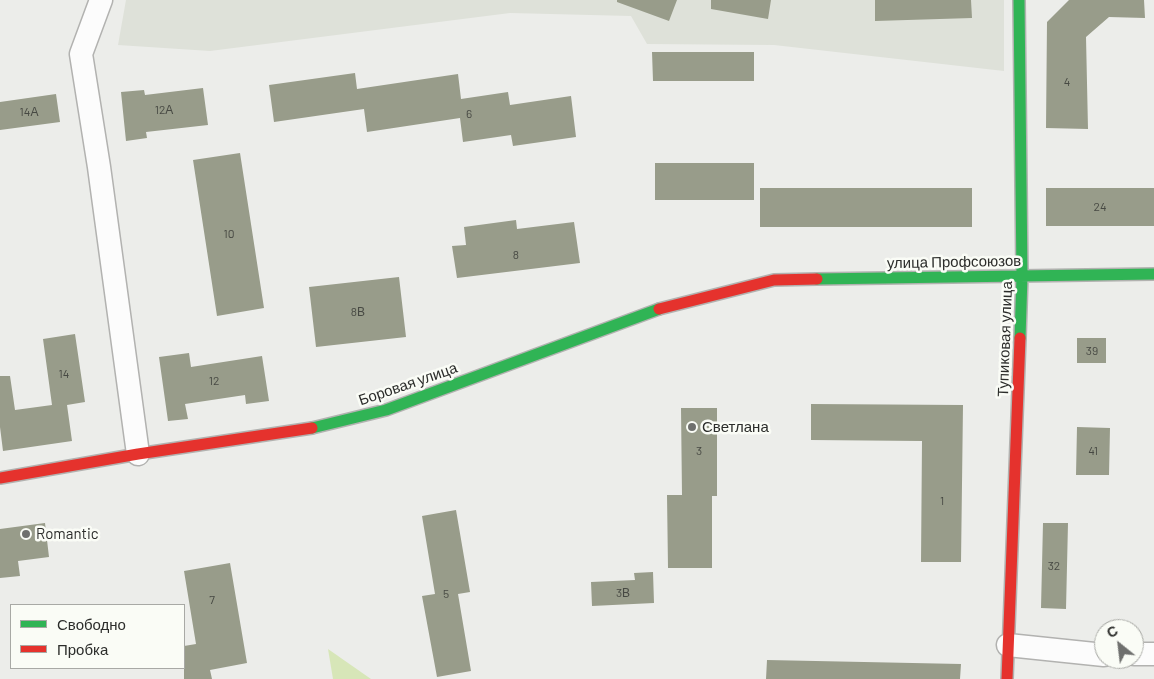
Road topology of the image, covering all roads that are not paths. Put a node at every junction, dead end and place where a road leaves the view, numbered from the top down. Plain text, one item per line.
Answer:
1 (101, 0) edge
2 (1019, 0) edge
3 (1154, 274) edge
4 (1022, 276) junction
5 (754, 285) joint
6 (138, 454) junction
7 (0, 478) edge
8 (1008, 645) junction
9 (1094, 654) edge
10 (1007, 679) edge

1 - 6 street
2 - 4 main road, Тупиковая улица
3 - 4 main road, улица Профсоюзов
4 - 5 main road, улица Профсоюзов
4 - 8 main road, Тупиковая улица
5 - 6 main road, Боровая улица
6 - 7 main road, Боровая улица
8 - 9 street
8 - 10 main road, Тупиковая улица

